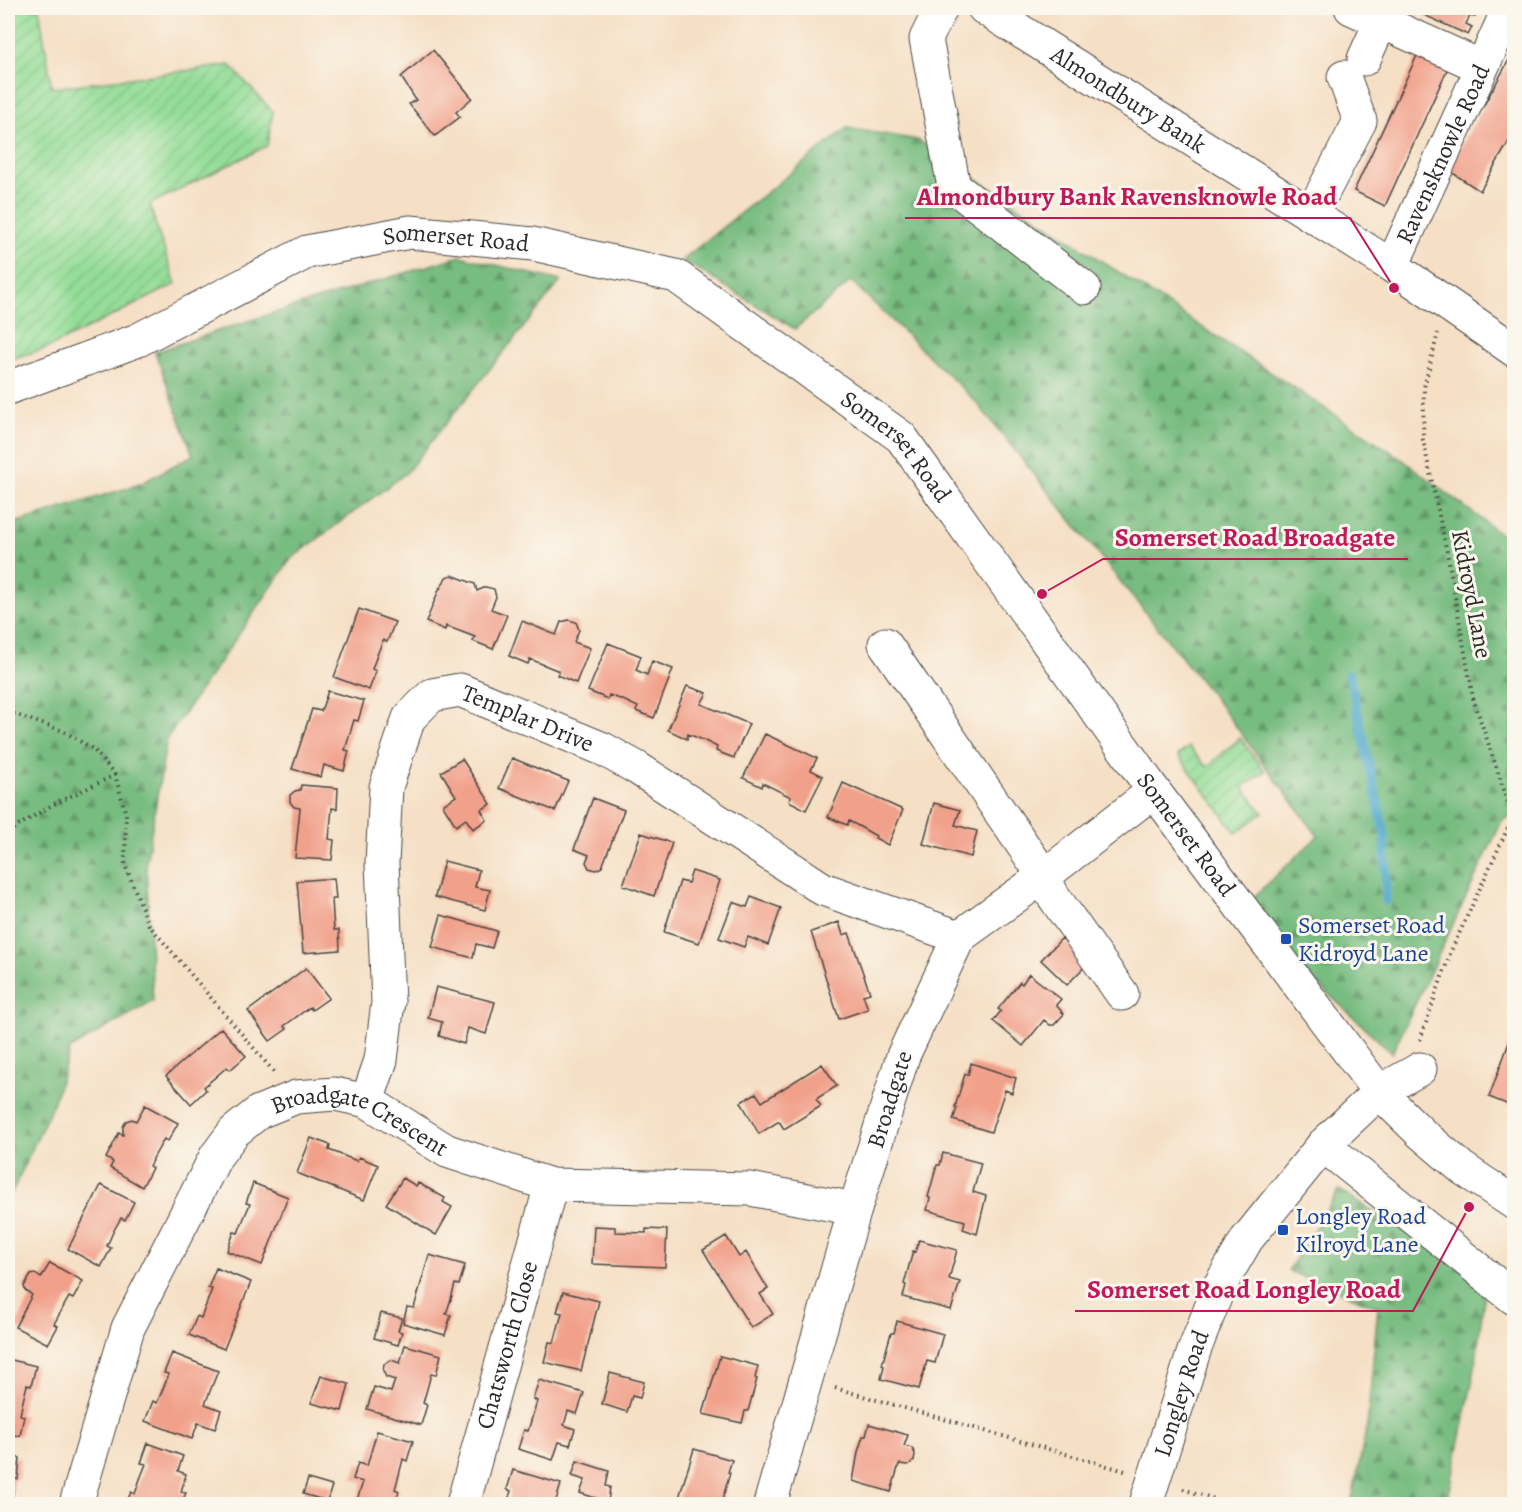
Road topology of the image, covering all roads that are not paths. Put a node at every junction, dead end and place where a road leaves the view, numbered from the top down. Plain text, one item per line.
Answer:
1 (941, 8) edge
2 (984, 8) edge
3 (1351, 8) edge
4 (1509, 8) edge
5 (1381, 21) junction
6 (1482, 67) junction
7 (1311, 215) junction
8 (1392, 266) junction
9 (1084, 288) dead end
10 (1515, 350) edge
11 (8, 388) edge
12 (885, 644) dead end
13 (1154, 791) junction
14 (1044, 876) junction
15 (959, 937) junction
16 (1122, 994) dead end
17 (1420, 1056) road end
18 (1379, 1092) junction
19 (367, 1101) junction
20 (1323, 1145) junction
21 (551, 1185) junction
22 (1512, 1202) edge
23 (855, 1209) junction
24 (1515, 1298) edge
25 (1149, 1492) edge
26 (76, 1504) edge
27 (463, 1504) edge
28 (770, 1504) edge

1 - 9 street
2 - 7 street, Almondbury Bank
3 - 5 street
4 - 6 street, Ravensknowle Road
5 - 6 street
5 - 7 street
6 - 8 street, Ravensknowle Road
7 - 8 street, Almondbury Bank
8 - 10 street, Almondbury Bank
11 - 13 street, Somerset Road
12 - 14 street
13 - 14 street, Broadgate
13 - 18 street, Somerset Road
14 - 15 street, Broadgate
14 - 16 street
15 - 19 street, Templar Drive
15 - 23 street, Broadgate
17 - 18 street, Longley Road
18 - 20 street, Longley Road
18 - 22 street, Somerset Road
19 - 21 street, Broadgate Crescent
19 - 26 street, Broadgate Crescent
20 - 24 street
20 - 25 street, Longley Road
21 - 23 street, Broadgate Crescent
21 - 27 street, Chatsworth Close
23 - 28 street, Broadgate

